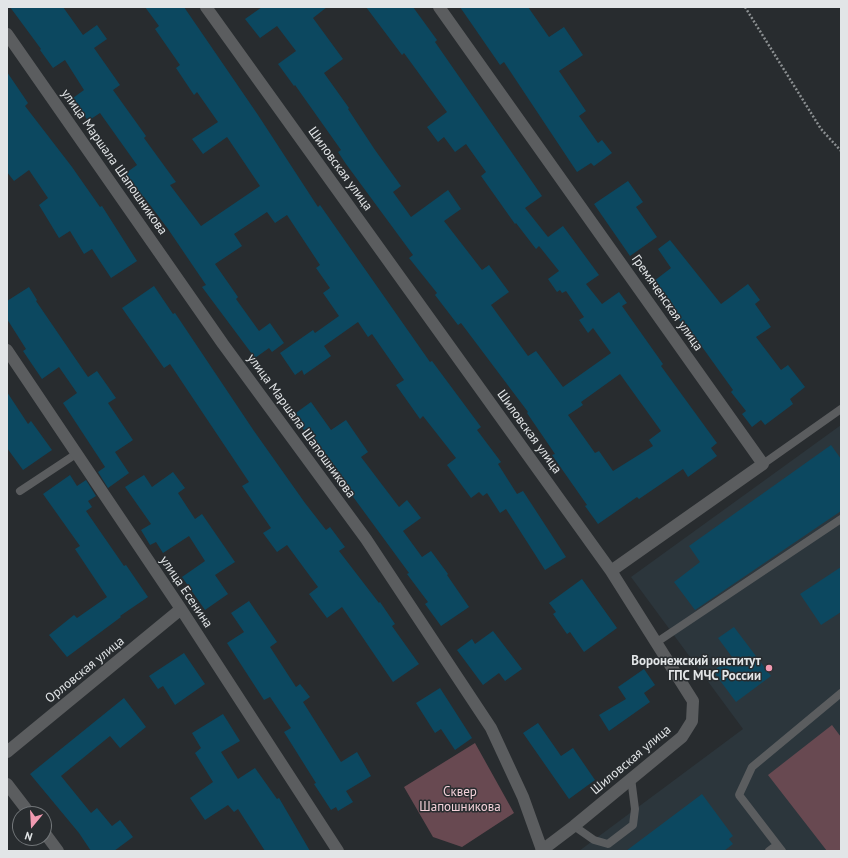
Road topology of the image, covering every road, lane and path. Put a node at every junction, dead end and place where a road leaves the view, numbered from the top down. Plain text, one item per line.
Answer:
1 (206, 7) edge
2 (439, 7) edge
3 (745, 7) edge
4 (7, 34) edge
5 (841, 151) edge
6 (7, 350) edge
7 (841, 409) edge
8 (76, 454) junction
9 (763, 464) junction
10 (20, 491) dead end
11 (841, 519) edge
12 (611, 571) junction
13 (181, 609) junction
14 (657, 642) junction
15 (841, 693) edge
16 (7, 752) edge
17 (631, 778) junction
18 (7, 784) edge
19 (24, 806) edge
20 (574, 826) junction
21 (52, 843) edge
22 (780, 848) edge
23 (542, 850) edge
24 (58, 851) edge
25 (338, 851) edge
26 (769, 851) edge

1 - 12 street, Шиловская улица
2 - 9 street, Гремяченская улица
3 - 5 path
4 - 23 street, улица Маршала Шапошникова
6 - 8 street, улица Есенина
7 - 9 lane
8 - 10 lane
8 - 13 street, улица Есенина
9 - 12 street
11 - 14 lane
12 - 14 street, Шиловская улица
13 - 16 street, Орловская улица
13 - 25 street, улица Есенина
14 - 17 street, Шиловская улица
15 - 22 lane
17 - 20 street, Шиловская улица
17 - 20 lane
18 - 19 street
20 - 23 street, Шиловская улица
21 - 24 street
22 - 26 lane

